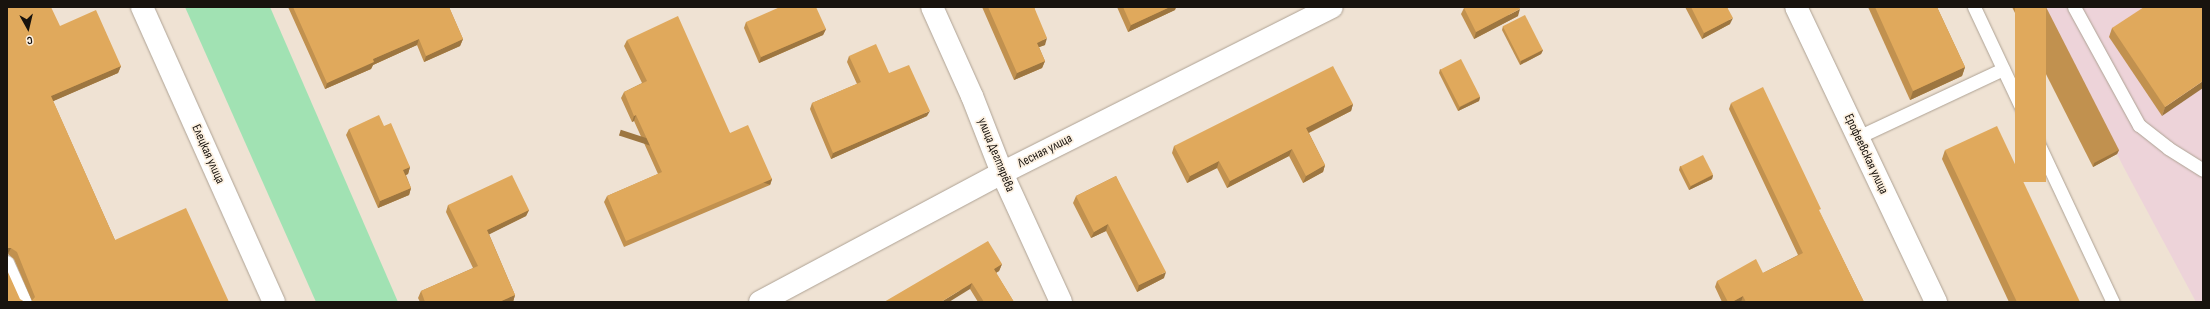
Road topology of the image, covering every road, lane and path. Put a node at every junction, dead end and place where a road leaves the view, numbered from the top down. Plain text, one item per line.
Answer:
1 (142, 7) edge
2 (932, 7) edge
3 (1332, 7) edge
4 (1796, 7) edge
5 (1974, 7) edge
6 (2074, 7) edge
7 (2003, 69) junction
8 (1858, 137) junction
9 (2203, 170) edge
10 (1002, 173) junction
11 (7, 262) edge
12 (25, 302) edge
13 (274, 302) edge
14 (760, 302) edge
15 (1061, 302) edge
16 (1936, 302) edge
17 (2113, 302) edge

1 - 13 street, Елецкая улица
2 - 10 street, улица Дегтярёва
3 - 10 street, Лесная улица
4 - 8 street, Ерофеевская улица
5 - 7 lane
6 - 9 lane
7 - 8 lane
7 - 17 lane
8 - 16 street, Ерофеевская улица
10 - 14 street, Лесная улица
10 - 15 street, улица Дегтярёва
11 - 12 lane

